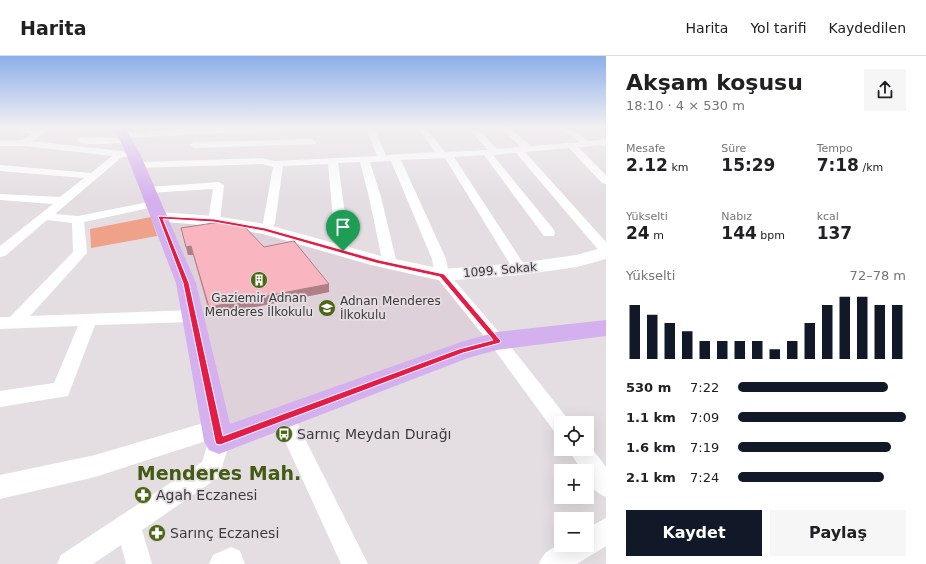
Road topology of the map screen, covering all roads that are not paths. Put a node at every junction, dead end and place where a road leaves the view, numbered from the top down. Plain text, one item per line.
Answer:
1 (120, 152) edge
2 (129, 152) edge
3 (145, 152) edge
4 (190, 152) edge
5 (253, 152) edge
6 (297, 152) edge
7 (297, 152) edge
8 (319, 152) edge
9 (385, 152) edge
10 (442, 152) edge
11 (491, 152) junction
12 (495, 152) edge
13 (519, 152) edge
14 (578, 152) edge
15 (282, 155) junction
16 (445, 155) junction
17 (389, 158) junction
18 (364, 159) junction
19 (333, 161) junction
20 (186, 164) junction
21 (0, 168) edge
22 (92, 176) junction
23 (606, 180) edge
24 (0, 197) edge
25 (62, 202) junction
26 (154, 204) junction
27 (44, 216) junction
28 (78, 220) junction
29 (214, 221) junction
30 (265, 229) junction
31 (549, 233) dead end
32 (343, 251) junction
33 (606, 252) edge
34 (0, 253) edge
35 (390, 264) junction
36 (520, 270) junction
37 (442, 275) junction
38 (193, 316) junction
39 (89, 320) junction
40 (7, 323) edge
41 (606, 328) edge
42 (498, 341) junction
43 (0, 399) edge
44 (554, 416) edge
45 (284, 418) junction
46 (218, 435) junction
47 (585, 456) edge
48 (606, 486) edge
49 (0, 487) edge
50 (128, 524) junction
51 (606, 531) edge
52 (594, 539) edge
53 (572, 552) edge
54 (70, 564) edge
55 (139, 564) edge
56 (222, 564) edge
57 (232, 564) edge
58 (354, 564) edge
59 (552, 564) edge

1 - 22 street
2 - 26 main road
3 - 20 street
4 - 20 street
5 - 15 street
6 - 15 street
7 - 15 street
8 - 19 street
9 - 17 street
10 - 16 street
11 - 12 street
11 - 16 street
11 - 31 street
13 - 33 street
14 - 23 street
15 - 20 street
15 - 30 street
16 - 17 street
16 - 36 street
17 - 18 street
17 - 37 street
18 - 19 street
18 - 35 street
19 - 32 street
21 - 22 street
22 - 25 street
24 - 25 street
25 - 27 street
26 - 28 street
26 - 29 street, 1099. Sokak
26 - 29 street
26 - 38 main road
27 - 28 street
27 - 34 street
28 - 40 street
29 - 30 street, 1099. Sokak
30 - 32 street, 1099. Sokak
32 - 35 street, 1099. Sokak
33 - 36 street, 1099. Sokak
35 - 37 street, 1099. Sokak
36 - 37 street, 1099. Sokak
37 - 42 street
38 - 39 street
38 - 46 main road
39 - 40 street
39 - 43 street
41 - 42 main road
42 - 44 street
42 - 45 main road
45 - 46 main road
45 - 58 street
46 - 49 street
46 - 50 street
47 - 48 street
50 - 54 street
50 - 55 street
51 - 52 street
53 - 59 street
56 - 57 street

